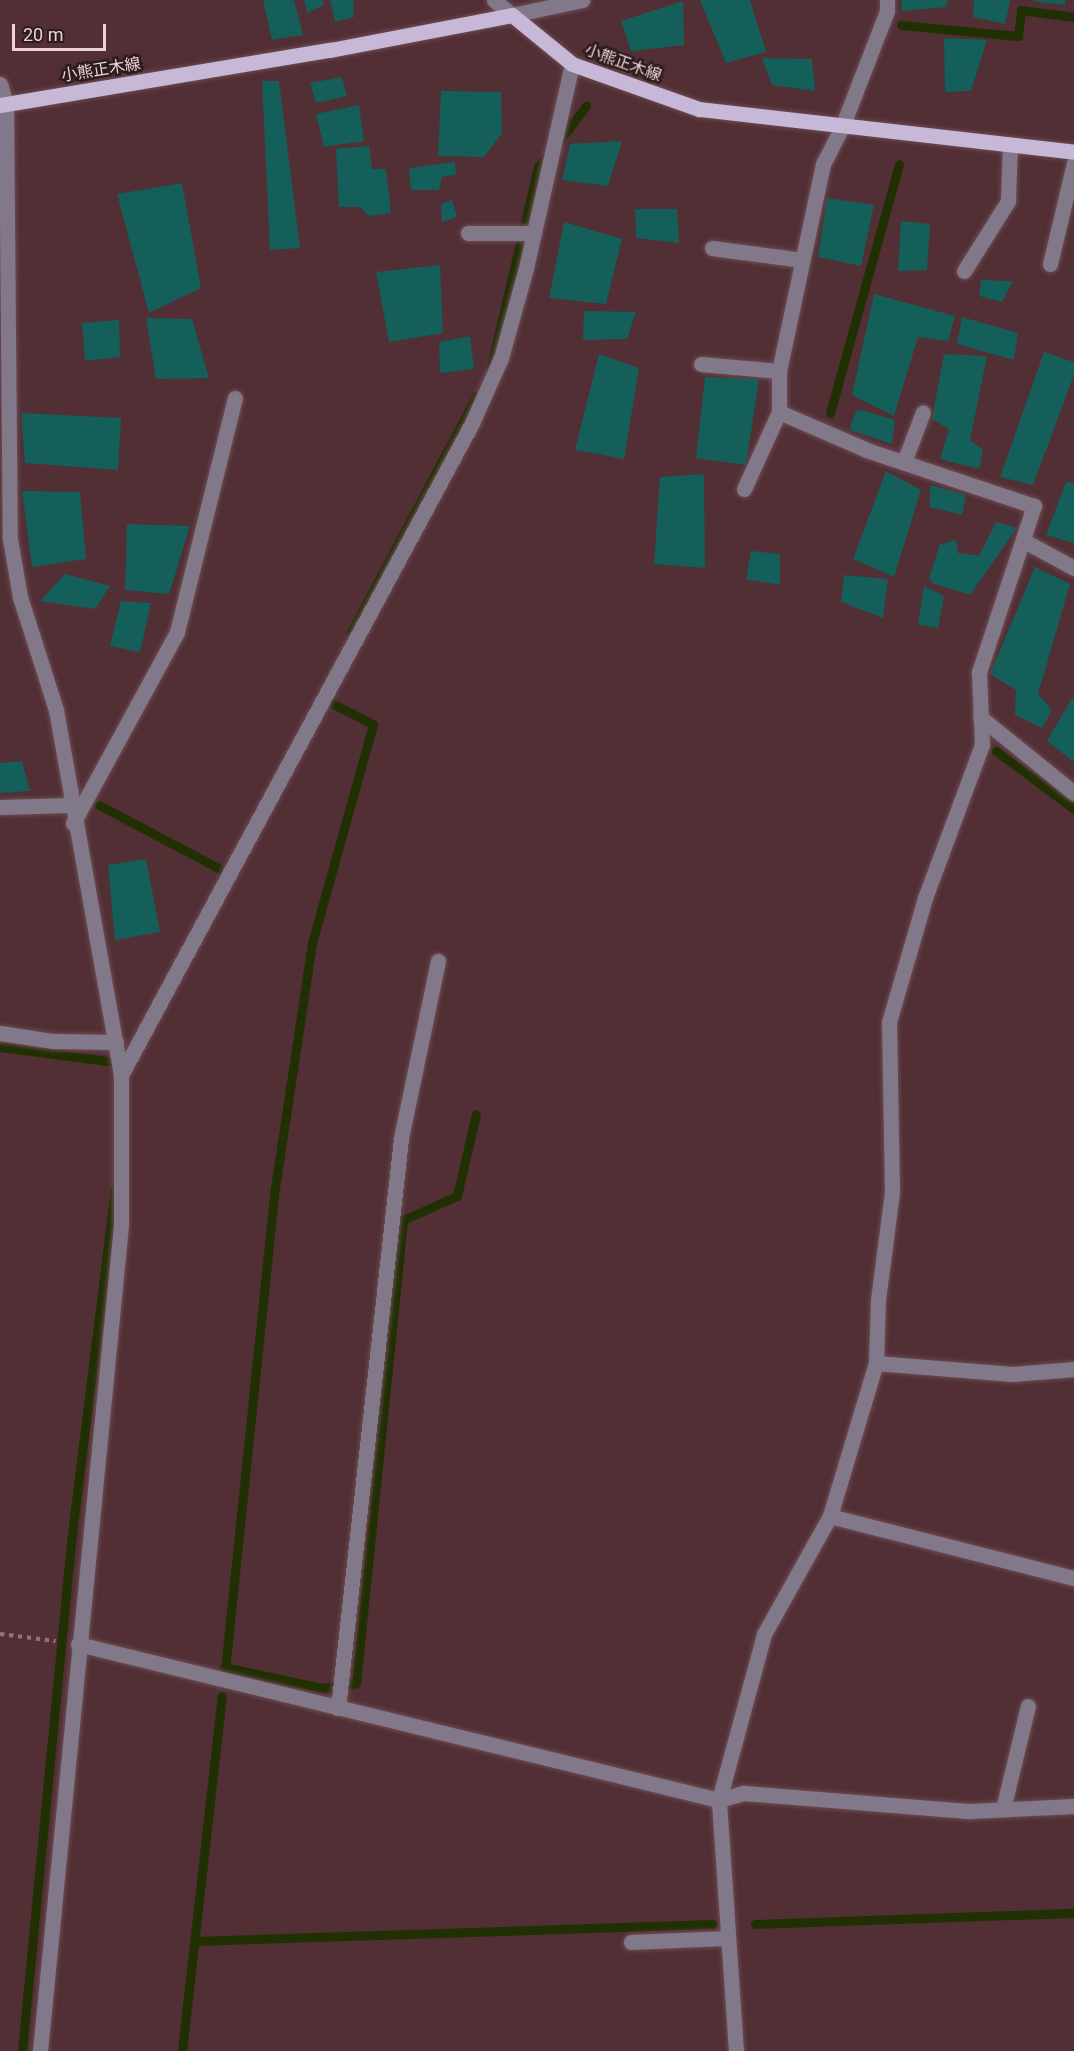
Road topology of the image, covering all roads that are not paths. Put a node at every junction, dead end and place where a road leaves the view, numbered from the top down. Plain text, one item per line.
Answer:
1 (494, 0) edge
2 (582, 0) edge
3 (887, 0) edge
4 (512, 15) junction
5 (572, 64) junction
6 (0, 84) edge
7 (3, 104) edge
8 (842, 127) junction
9 (1010, 145) junction
10 (1074, 152) edge
11 (1074, 163) edge
12 (532, 232) junction
13 (468, 233) dead end
14 (712, 248) dead end
15 (802, 260) junction
16 (1050, 264) dead end
17 (964, 271) dead end
18 (701, 364) dead end
19 (779, 371) junction
20 (235, 398) dead end
21 (779, 412) junction
22 (923, 412) dead end
23 (904, 462) junction
24 (744, 489) dead end
25 (5, 539) edge
26 (1024, 540) junction
27 (1074, 568) edge
28 (980, 717) junction
29 (1074, 793) edge
30 (70, 805) junction
31 (0, 807) edge
32 (73, 823) junction
33 (438, 961) dead end
34 (0, 1033) edge
35 (116, 1042) junction
36 (122, 1075) junction
37 (876, 1363) junction
38 (1074, 1370) edge
39 (830, 1516) junction
40 (1074, 1578) edge
41 (78, 1644) junction
42 (1028, 1706) dead end
43 (338, 1708) junction
44 (719, 1800) junction
45 (1074, 1806) edge
46 (1003, 1809) junction
47 (728, 1938) junction
48 (632, 1942) dead end
49 (40, 2051) edge
50 (735, 2051) edge

1 - 4 street
2 - 4 street
3 - 8 street
4 - 5 main road, 小熊正木線
4 - 7 main road, 小熊正木線
5 - 8 main road, 小熊正木線
5 - 12 street
6 - 7 street
7 - 25 street
8 - 9 main road, 小熊正木線
8 - 15 street
9 - 10 main road, 小熊正木線
9 - 17 street
11 - 16 street
12 - 13 street
12 - 36 street
14 - 15 street
15 - 19 street
18 - 19 street
19 - 21 street
20 - 32 street
21 - 23 street
21 - 24 street
22 - 23 street
23 - 26 street
25 - 30 street
26 - 27 street
26 - 28 street
28 - 29 street
28 - 37 street
30 - 31 street
30 - 32 street
32 - 35 street
33 - 43 street
34 - 35 street
35 - 36 street
36 - 41 street
37 - 38 street
37 - 39 street
39 - 40 street
39 - 44 street
41 - 43 street
41 - 49 street
42 - 46 street
43 - 44 street
44 - 46 street
44 - 47 street
45 - 46 street
47 - 48 street
47 - 50 street

